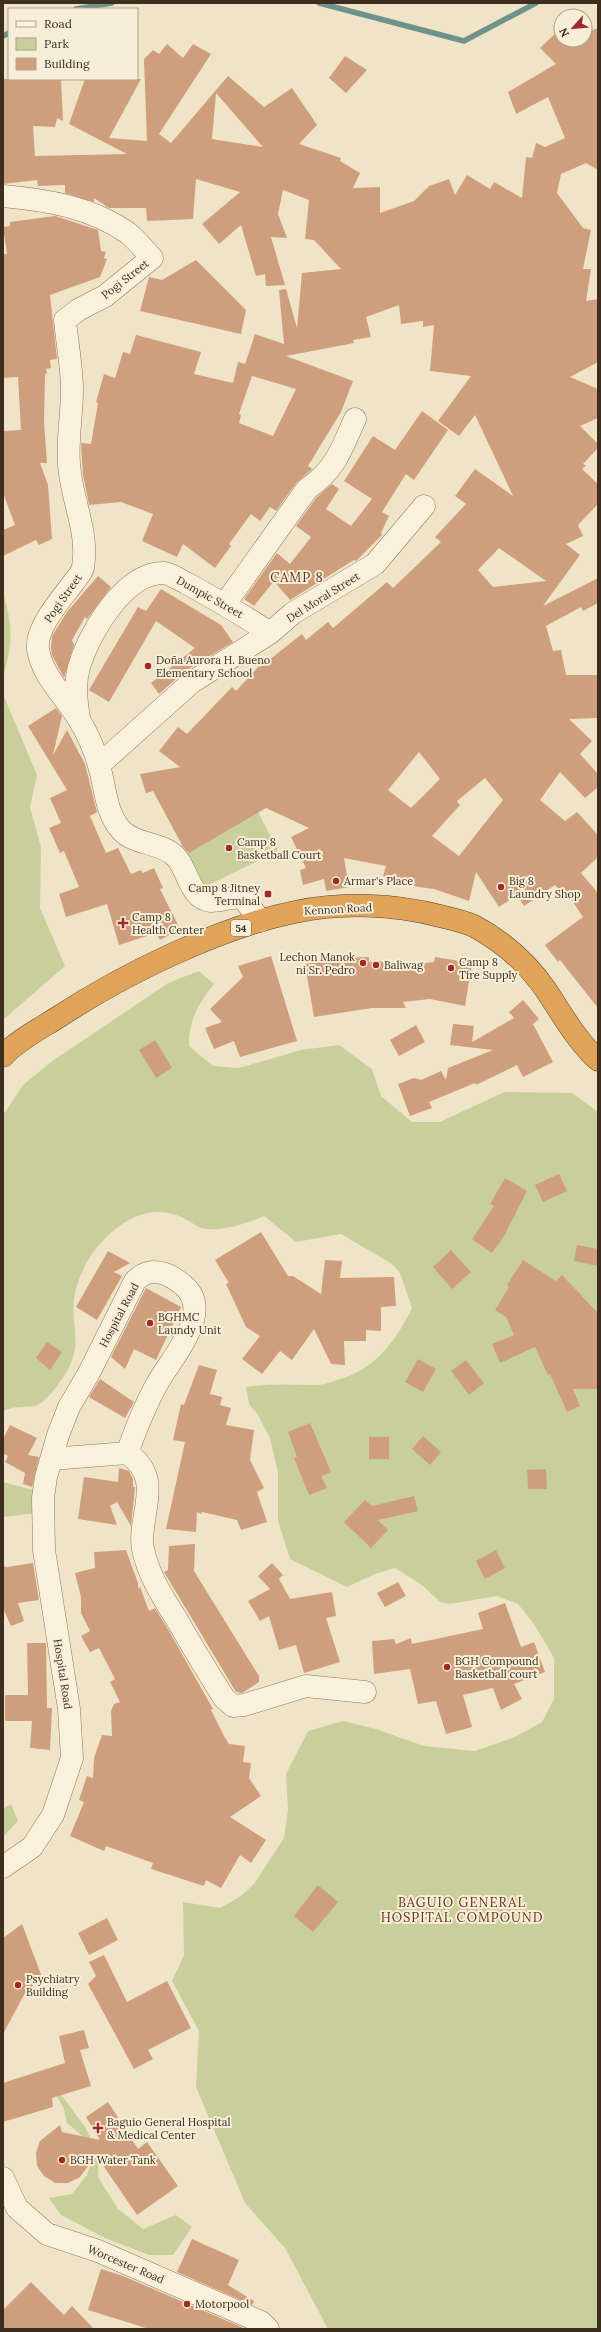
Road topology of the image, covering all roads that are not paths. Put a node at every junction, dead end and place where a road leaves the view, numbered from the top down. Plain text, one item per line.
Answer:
1 (3, 196) edge
2 (355, 419) dead end
3 (424, 506) dead end
4 (225, 604) junction
5 (270, 633) junction
6 (79, 718) junction
7 (99, 765) junction
8 (261, 921) junction
9 (3, 1056) edge
10 (598, 1060) edge
11 (127, 1453) junction
12 (51, 1459) junction
13 (365, 1692) dead end
14 (3, 1867) edge
15 (3, 2178) edge
16 (268, 2329) edge

1 - 6 street, Pogi Street
2 - 4 street
3 - 5 street, Del Moral Street
4 - 5 street, Dumpic Street
4 - 6 street, Dumpic Street
5 - 7 street, Del Moral Street
6 - 7 street, Pogi Street
7 - 8 street, Pogi Street
8 - 9 highway, Kennon Road / 54
8 - 10 highway, Kennon Road / 54
11 - 12 street
11 - 12 street, Hospital Road
11 - 13 street
12 - 14 street, Hospital Road
15 - 16 street, Worcester Road

